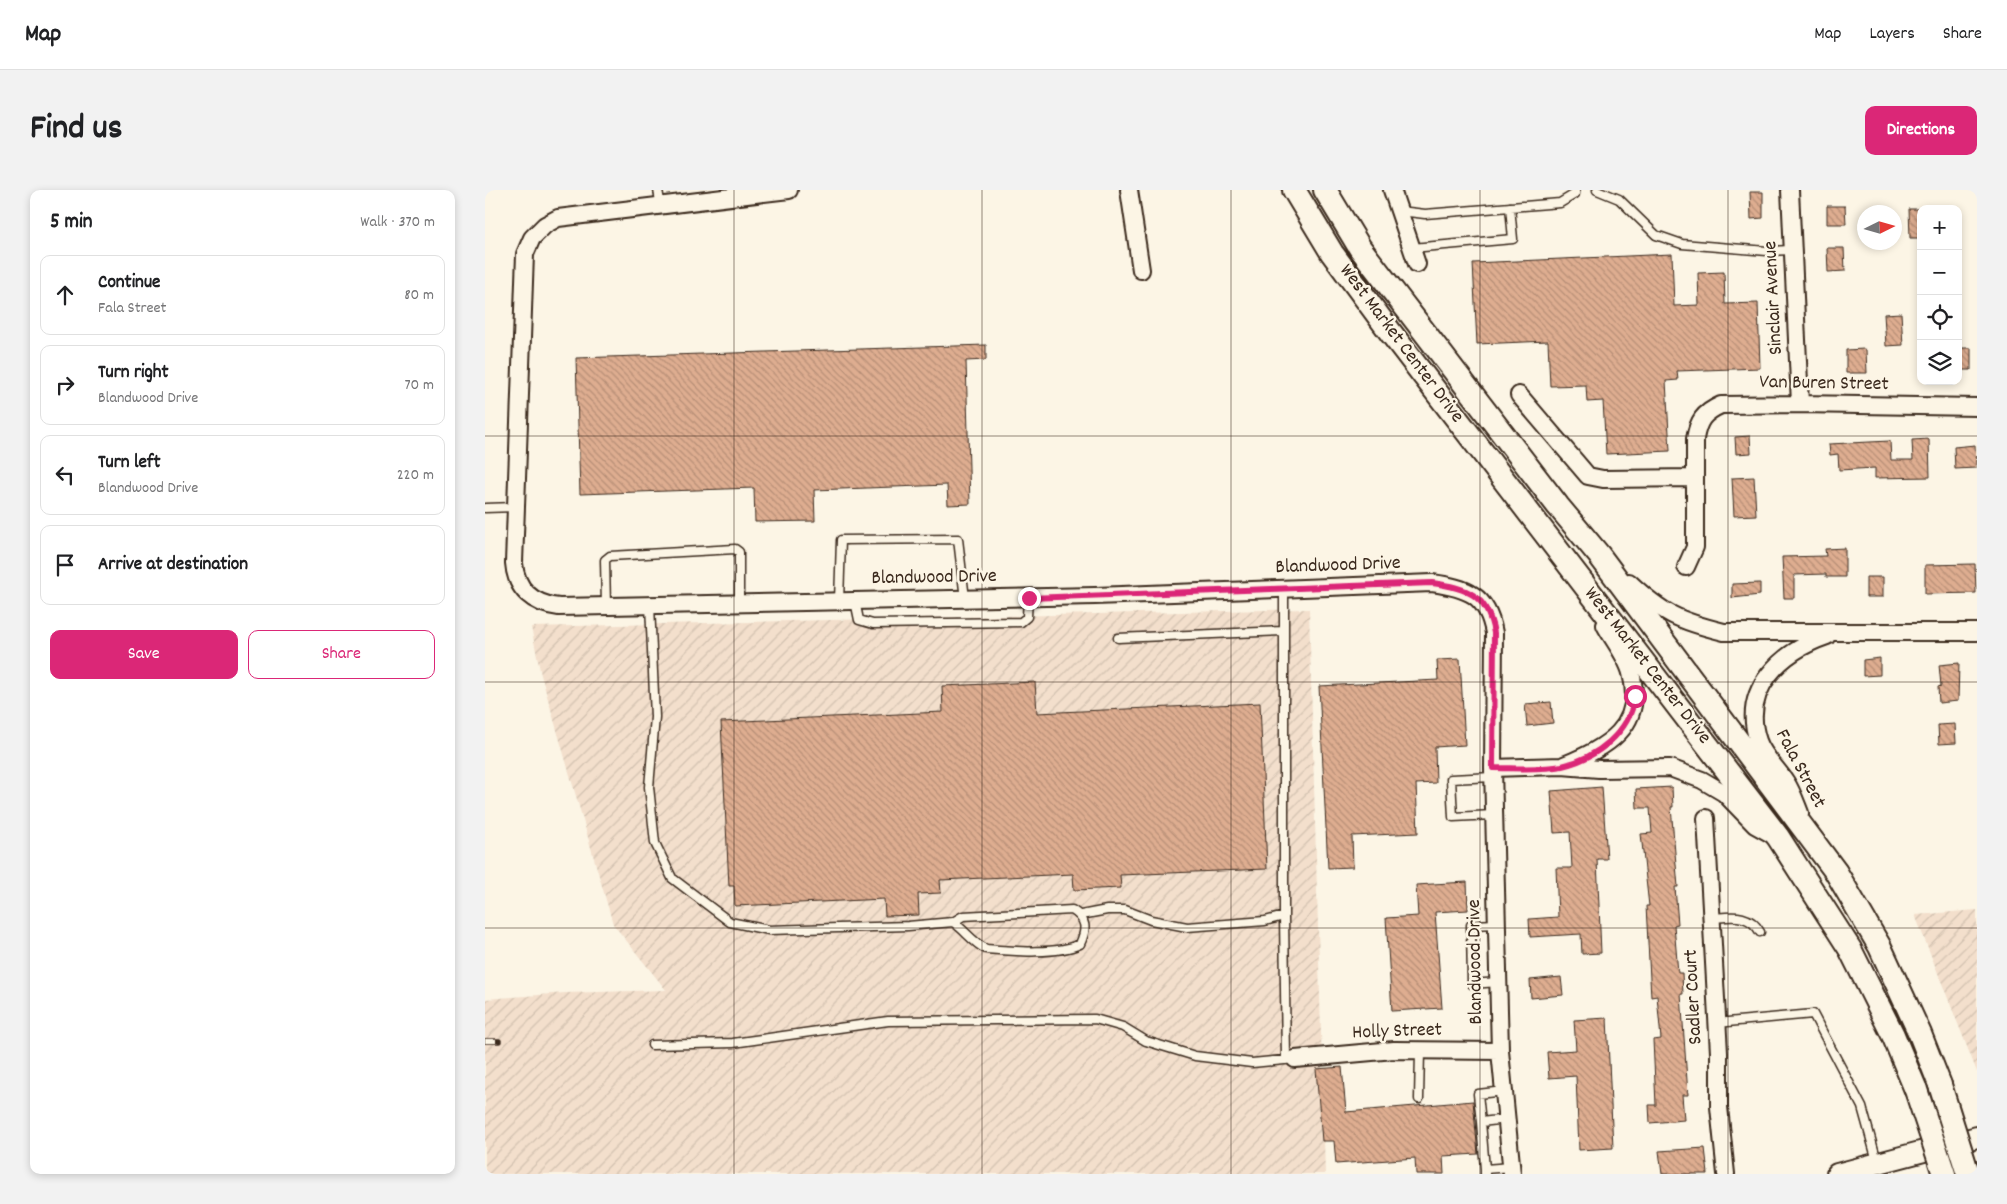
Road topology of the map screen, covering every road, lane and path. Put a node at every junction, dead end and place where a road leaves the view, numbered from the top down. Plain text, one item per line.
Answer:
1 (658, 190) edge
2 (789, 190) edge
3 (1129, 190) edge
4 (1294, 190) edge
5 (1325, 190) edge
6 (1392, 190) edge
7 (1575, 190) edge
8 (1597, 190) edge
9 (1790, 190) edge
10 (661, 207) junction
11 (1510, 207) junction
12 (1400, 211) junction
13 (1793, 250) junction
14 (1414, 256) joint
15 (1141, 270) dead end
16 (1519, 395) dead end
17 (1800, 404) junction
18 (1977, 407) edge
19 (1695, 478) junction
20 (516, 507) junction
21 (485, 508) edge
22 (1599, 555) junction
23 (1686, 567) dead end
24 (1577, 575) junction
25 (1284, 589) junction
26 (1029, 598) junction
27 (965, 599) junction
28 (839, 601) junction
29 (855, 601) junction
30 (739, 603) junction
31 (651, 605) junction
32 (606, 606) junction
33 (1283, 631) junction
34 (1977, 632) edge
35 (1836, 633) junction
36 (1119, 638) dead end
37 (1562, 766) junction
38 (1493, 773) junction
39 (1494, 815) junction
40 (1706, 818) dead end
41 (1778, 837) junction
42 (1815, 844) junction
43 (1081, 915) junction
44 (1284, 916) junction
45 (1711, 918) junction
46 (953, 922) junction
47 (1497, 924) junction
48 (1759, 932) dead end
49 (1498, 982) junction
50 (1717, 1023) junction
51 (652, 1045) dead end
52 (1420, 1050) junction
53 (1500, 1052) junction
54 (1291, 1059) junction
55 (1504, 1091) junction
56 (1419, 1099) dead end
57 (1507, 1119) junction
58 (1481, 1122) junction
59 (1977, 1137) edge
60 (1878, 1163) junction
61 (1512, 1170) edge
62 (1485, 1172) edge
63 (1726, 1174) edge
64 (1837, 1174) edge
65 (1944, 1174) edge
66 (1968, 1174) edge

1 - 10 lane
2 - 10 street, Blandwood Drive
3 - 15 street
4 - 24 main road, West Market Center Drive
5 - 22 main road, West Market Center Drive
6 - 12 street
7 - 11 lane
8 - 13 lane
9 - 13 street, Sinclair Avenue
10 - 20 street, Blandwood Drive
11 - 12 lane
11 - 14 lane
12 - 14 street
13 - 17 street, Sinclair Avenue
16 - 19 street
17 - 18 street, Van Buren Street
17 - 19 street, Van Buren Street
19 - 23 street
20 - 21 lane
20 - 32 street, Blandwood Drive
22 - 35 street, Fala Street
22 - 42 main road, West Market Center Drive
24 - 37 street
24 - 41 main road, West Market Center Drive
25 - 26 street, Blandwood Drive
25 - 33 lane
25 - 38 street, Blandwood Drive
26 - 27 street, Blandwood Drive
26 - 29 lane
27 - 28 lane
27 - 29 street, Blandwood Drive
28 - 29 street, Blandwood Drive
28 - 30 street, Blandwood Drive
30 - 31 street, Blandwood Drive
30 - 32 lane
31 - 32 street, Blandwood Drive
31 - 46 lane
33 - 36 lane
33 - 44 lane
34 - 35 street, Fala Street
35 - 42 street, Fala Street
37 - 38 street
37 - 41 street
38 - 39 street, Blandwood Drive
38 - 39 lane
39 - 47 street, Blandwood Drive
40 - 45 street, Sadler Court
41 - 65 main road, West Market Center Drive, bridge
42 - 66 main road, West Market Center Drive, bridge
43 - 44 lane
43 - 46 lane
43 - 46 lane
44 - 54 lane
45 - 48 lane
45 - 50 street, Sadler Court
47 - 49 street, Blandwood Drive
47 - 49 lane
49 - 53 street, Blandwood Drive
50 - 60 lane
50 - 63 street, Sadler Court
51 - 54 lane
52 - 53 street, Holly Street
52 - 54 street, Holly Street
52 - 56 lane
53 - 55 street, Blandwood Drive
55 - 57 street, Blandwood Drive
55 - 58 lane
57 - 58 lane
57 - 61 street, Blandwood Drive
58 - 62 lane
59 - 60 street
60 - 64 street
61 - 62 lane

